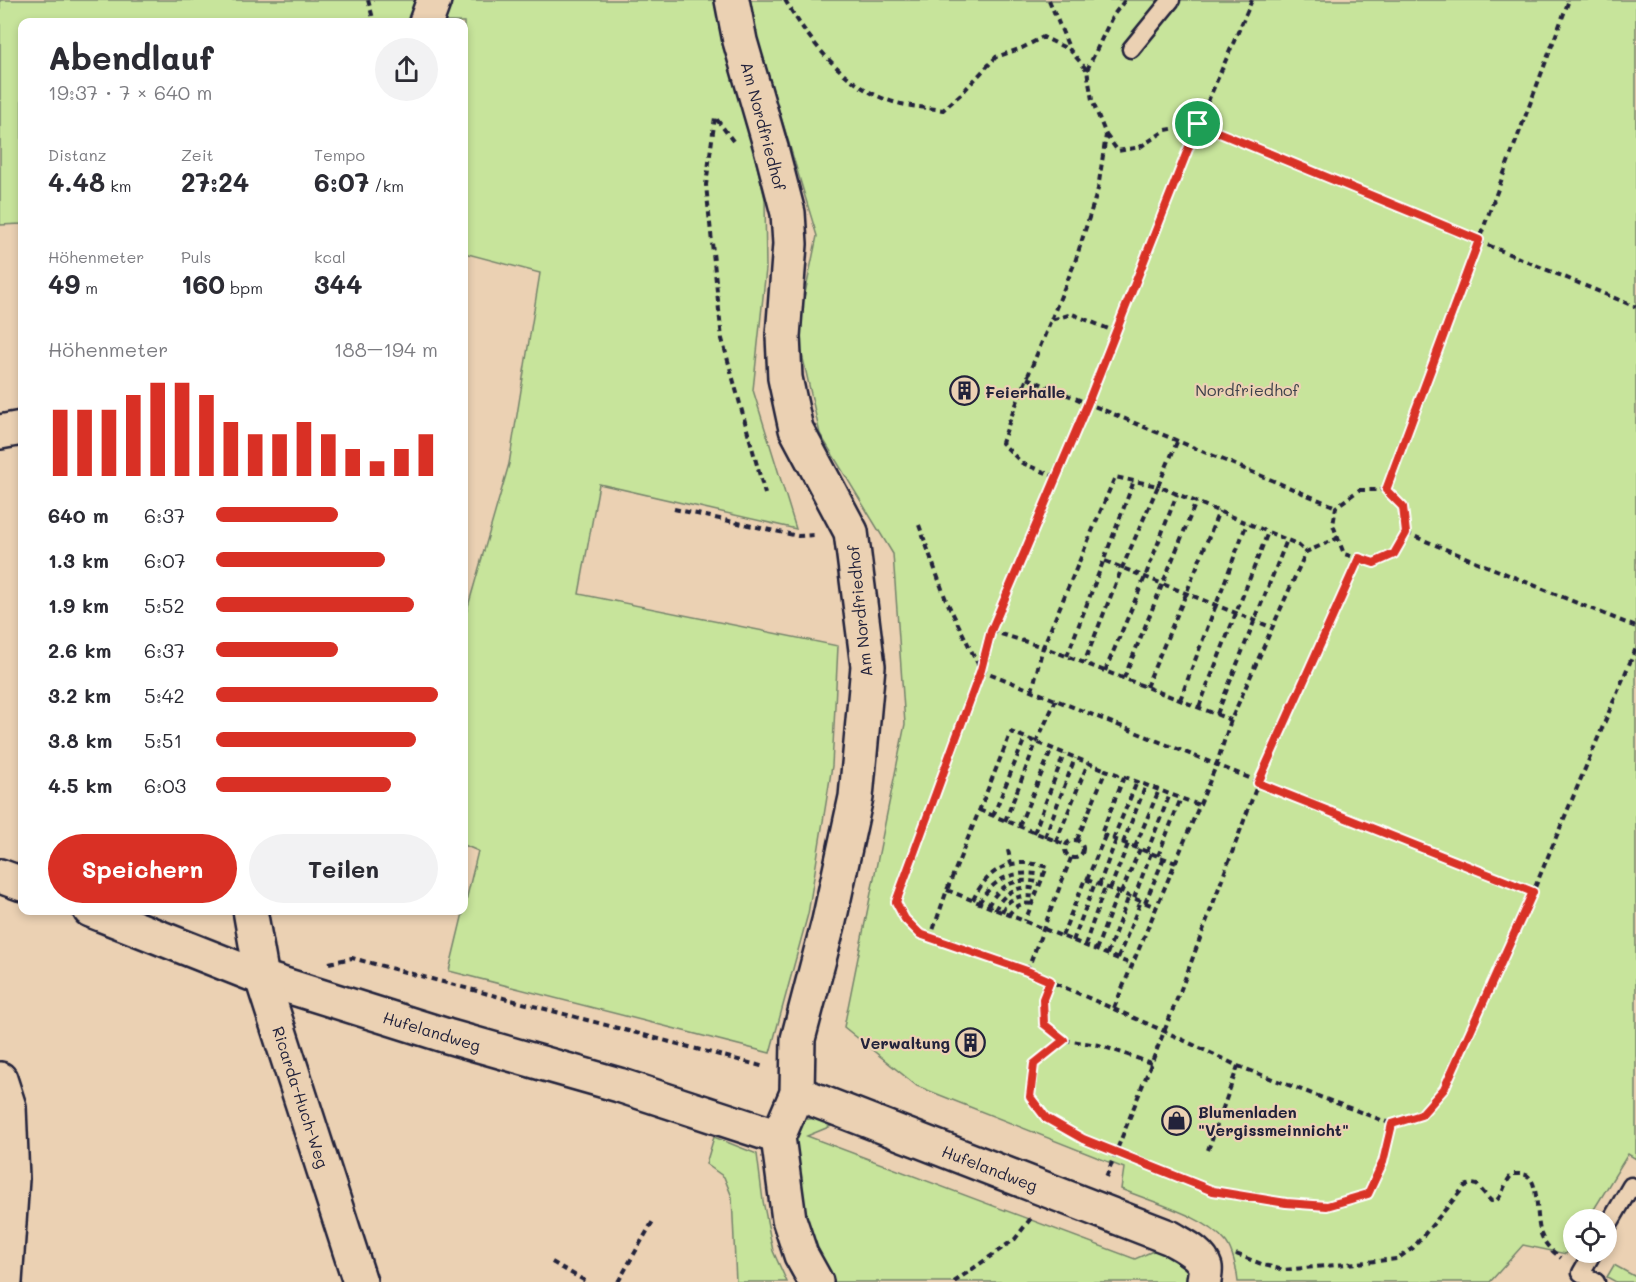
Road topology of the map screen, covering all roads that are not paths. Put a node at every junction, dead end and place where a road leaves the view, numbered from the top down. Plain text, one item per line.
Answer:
1 (434, 0) edge
2 (732, 0) edge
3 (1171, 0) edge
4 (427, 18) edge
5 (1131, 49) dead end
6 (18, 429) edge
7 (0, 432) edge
8 (0, 876) edge
9 (18, 883) edge
10 (103, 915) edge
11 (251, 915) edge
12 (262, 978) junction
13 (0, 1079) edge
14 (797, 1093) junction
15 (778, 1137) junction
16 (1636, 1189) edge
17 (1617, 1210) edge
18 (1591, 1263) edge
19 (1588, 1278) edge
20 (5, 1282) edge
21 (360, 1282) edge
22 (816, 1282) edge
23 (1204, 1282) edge

1 - 4 street
2 - 14 street, Am Nordfriedhof
3 - 5 lane
6 - 7 street
8 - 9 street
10 - 12 street, Hufelandweg
11 - 12 street, Ricarda-Huch-Weg
12 - 15 street, Hufelandweg
12 - 21 street, Ricarda-Huch-Weg
13 - 20 street
14 - 15 street
14 - 23 street, Hufelandweg
15 - 22 street
16 - 17 lane
18 - 19 lane

